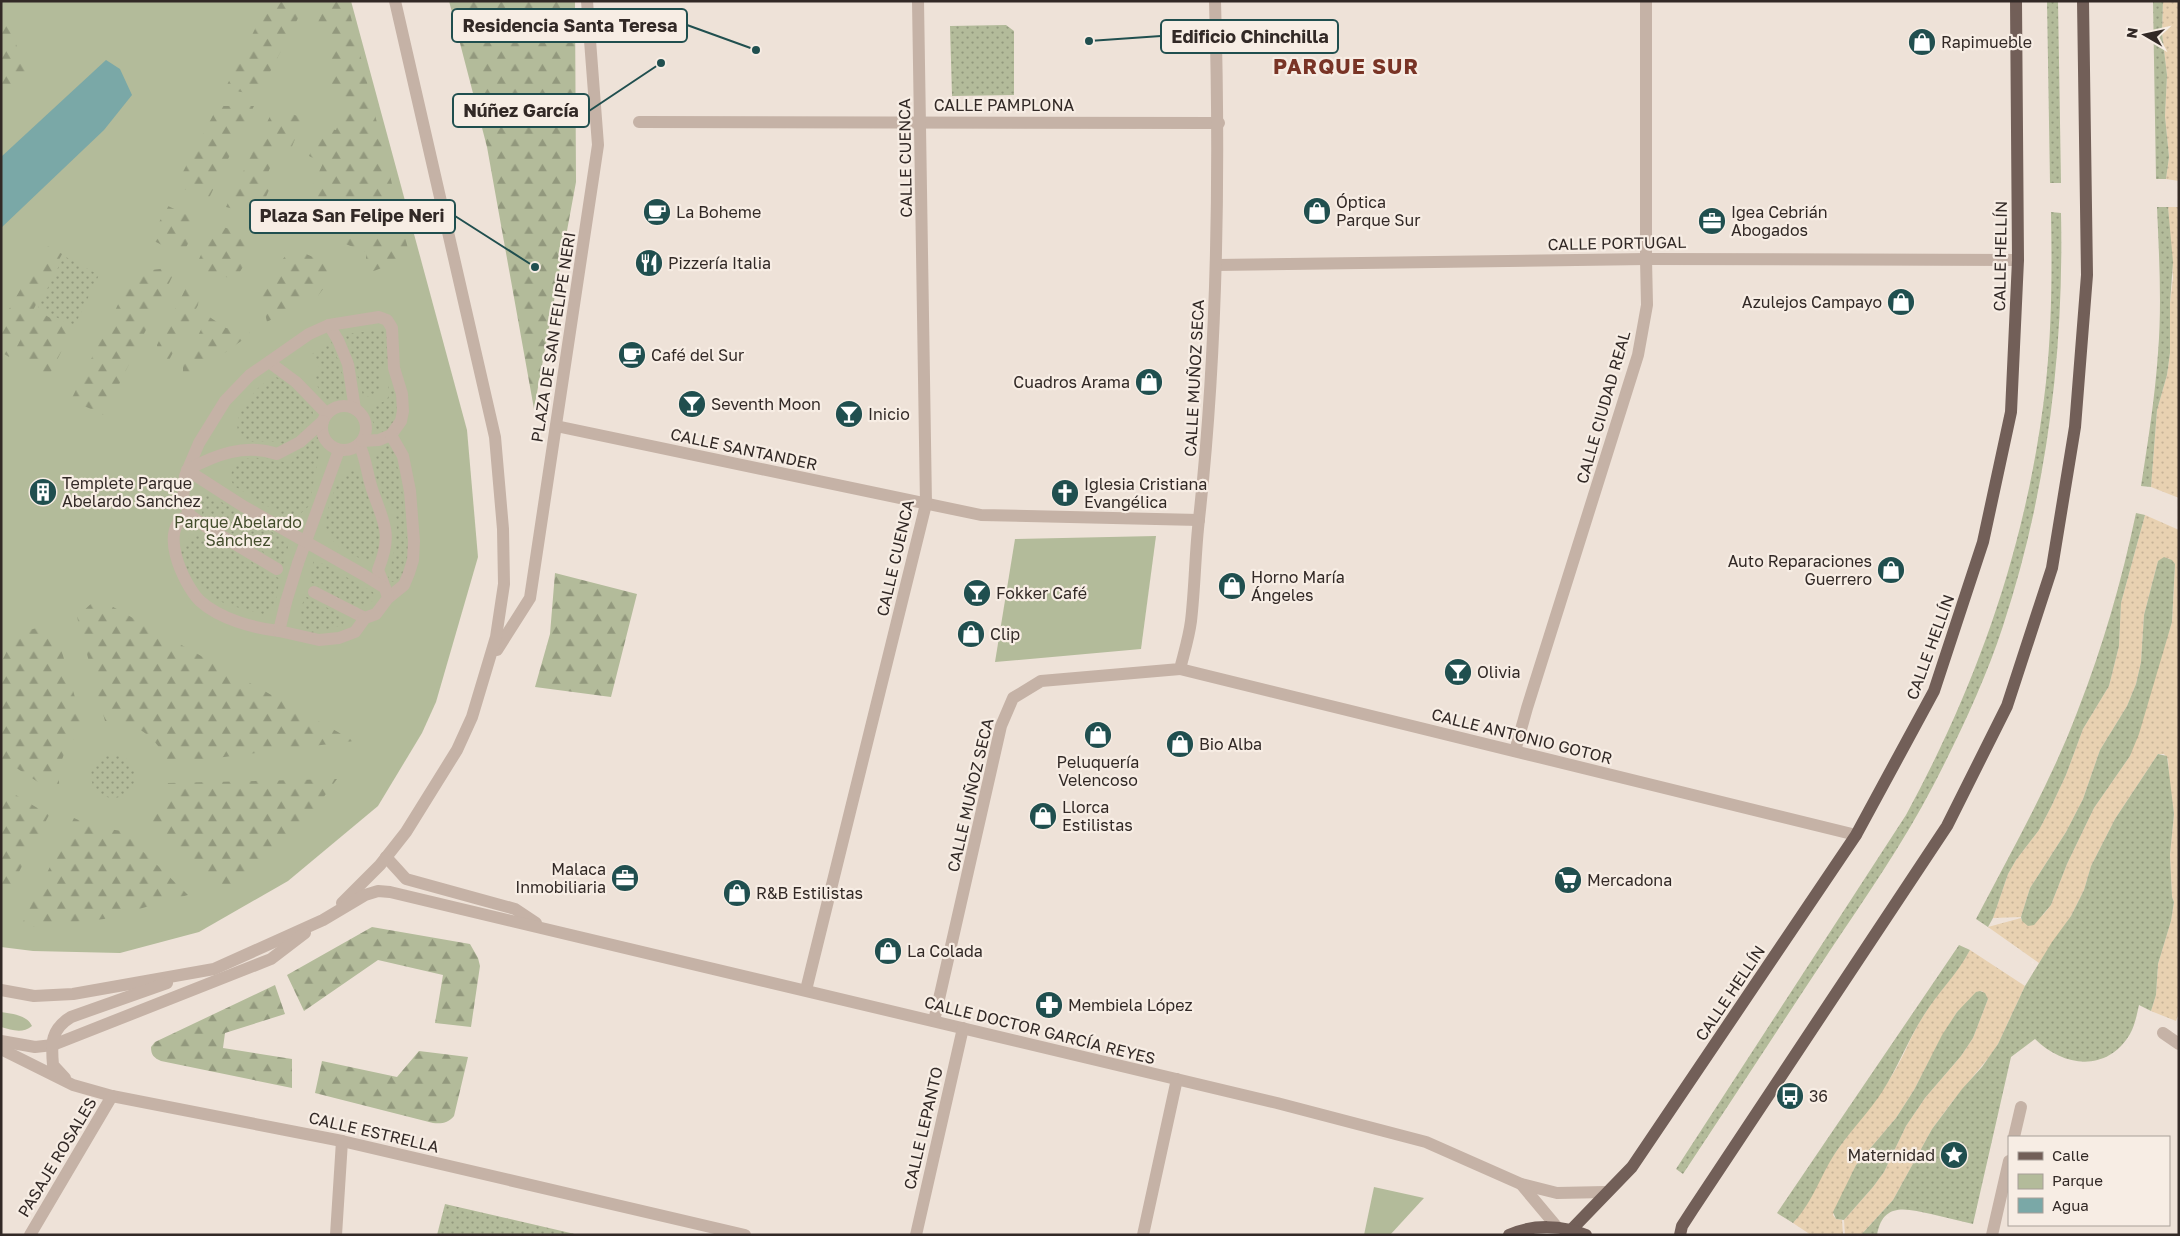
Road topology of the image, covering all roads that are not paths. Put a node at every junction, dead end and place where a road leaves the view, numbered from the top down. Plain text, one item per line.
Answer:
1 (395, 1) edge
2 (587, 1) edge
3 (918, 1) edge
4 (1215, 1) edge
5 (1646, 1) edge
6 (2016, 1) edge
7 (2083, 1) edge
8 (921, 121) junction
9 (639, 122) dead end
10 (1218, 123) junction
11 (1646, 259) junction
12 (2018, 260) junction
13 (1216, 265) junction
14 (329, 325) junction
15 (268, 362) junction
16 (355, 409) junction
17 (325, 418) junction
18 (556, 426) junction
19 (391, 434) junction
20 (361, 442) junction
21 (339, 450) junction
22 (187, 470) junction
23 (926, 504) junction
24 (190, 515) junction
25 (1199, 520) junction
26 (304, 542) junction
27 (277, 569) dead end
28 (314, 592) dead end
29 (386, 593) junction
30 (365, 618) junction
31 (279, 631) junction
32 (488, 665) junction
33 (1180, 669) junction
34 (1516, 751) junction
35 (1856, 835) junction
36 (386, 857) junction
37 (322, 920) junction
38 (544, 928) junction
39 (214, 969) junction
40 (1, 990) edge
41 (806, 990) junction
42 (934, 1021) junction
43 (963, 1028) junction
44 (2162, 1033) dead end
45 (1, 1041) edge
46 (2179, 1044) edge
47 (53, 1045) junction
48 (1, 1049) edge
49 (1177, 1079) junction
50 (73, 1085) junction
51 (112, 1096) junction
52 (2021, 1107) dead end
53 (2014, 1136) edge
54 (342, 1141) junction
55 (2008, 1165) edge
56 (1521, 1184) junction
57 (1606, 1192) junction
58 (1557, 1227) junction
59 (1572, 1229) junction
60 (30, 1235) edge
61 (336, 1235) edge
62 (745, 1235) edge
63 (916, 1235) edge
64 (1143, 1235) edge
65 (1509, 1235) edge
66 (1586, 1235) edge
67 (1680, 1235) edge
68 (1992, 1235) edge

1 - 32 street
2 - 18 street, PLAZA DE SAN FELIPE NERI
3 - 8 street, CALLE CUENCA
4 - 10 street, CALLE MUÑOZ SECA
5 - 11 street, CALLE CIUDAD REAL
6 - 12 main road, CALLE HELLÍN
7 - 67 main road
8 - 9 street, CALLE PAMPLONA
8 - 10 street, CALLE PAMPLONA
8 - 23 street, CALLE CUENCA
10 - 13 street, CALLE MUÑOZ SECA
11 - 12 street, CALLE PORTUGAL
11 - 13 street, CALLE PORTUGAL
11 - 34 street, CALLE CIUDAD REAL
12 - 35 main road, CALLE HELLÍN
13 - 25 street, CALLE MUÑOZ SECA
14 - 15 street
14 - 16 street
14 - 19 street
15 - 17 street
15 - 22 street
16 - 17 street
16 - 20 street
17 - 21 street
17 - 22 street
18 - 23 street, CALLE SANTANDER
18 - 32 street, PLAZA DE SAN FELIPE NERI
19 - 20 street
19 - 29 street
20 - 21 street
20 - 29 street
21 - 26 street
22 - 24 street
22 - 26 street
23 - 25 street, CALLE SANTANDER
23 - 41 street, CALLE CUENCA
24 - 27 street
24 - 31 street
25 - 33 street, CALLE MUÑOZ SECA
26 - 29 street
26 - 31 street, bridge
28 - 30 street
29 - 30 street
30 - 31 street
32 - 36 street
33 - 34 street, CALLE ANTONIO GOTOR
33 - 42 street, CALLE MUÑOZ SECA
34 - 35 street, CALLE ANTONIO GOTOR
35 - 57 main road, CALLE HELLÍN
36 - 37 street
36 - 38 street, CALLE DOCTOR GARCÍA REYES
37 - 38 street, CALLE DOCTOR GARCÍA REYES
37 - 39 street
37 - 47 street
38 - 41 street, CALLE DOCTOR GARCÍA REYES
39 - 40 street
39 - 47 street
41 - 42 street, CALLE DOCTOR GARCÍA REYES
42 - 43 street, CALLE DOCTOR GARCÍA REYES
43 - 49 street, CALLE DOCTOR GARCÍA REYES
43 - 63 street, CALLE LEPANTO
44 - 46 street
45 - 47 street
47 - 50 street
48 - 50 street, CALLE ESTRELLA
49 - 56 street, CALLE DOCTOR GARCÍA REYES
49 - 64 street
50 - 51 street, CALLE ESTRELLA
51 - 54 street, CALLE ESTRELLA
51 - 60 street, PASAJE ROSALES
52 - 53 street
54 - 61 street
54 - 62 street, CALLE ESTRELLA
55 - 68 street
56 - 57 street, CALLE DOCTOR GARCÍA REYES
56 - 58 street, CALLE DOCTOR GARCÍA REYES
57 - 59 main road, CALLE HELLÍN
58 - 59 main road
58 - 65 main road
59 - 66 main road

